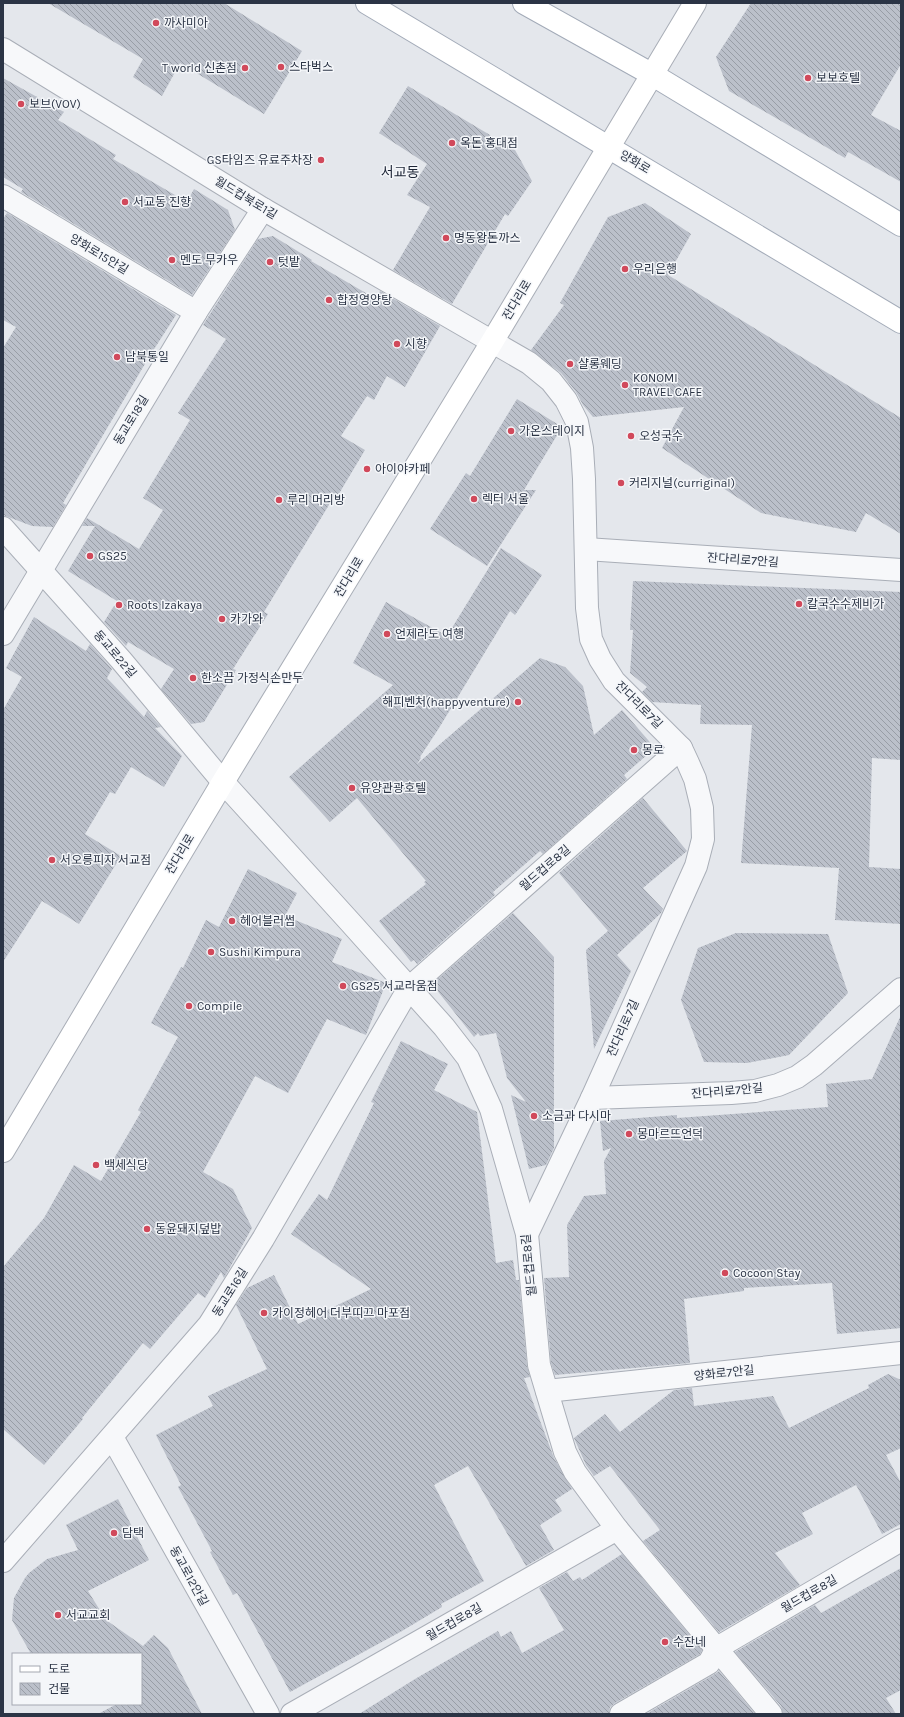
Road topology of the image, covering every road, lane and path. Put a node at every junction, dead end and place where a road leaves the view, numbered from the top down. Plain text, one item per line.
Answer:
1 (367, 3) edge
2 (524, 3) edge
3 (695, 3) edge
4 (3, 49) edge
5 (653, 75) junction
6 (608, 146) junction
7 (3, 196) edge
8 (263, 208) junction
9 (901, 225) edge
10 (196, 312) junction
11 (901, 322) edge
12 (492, 342) junction
13 (3, 528) edge
14 (586, 549) junction
15 (42, 570) junction
16 (901, 570) edge
17 (3, 634) edge
18 (681, 748) junction
19 (223, 782) junction
20 (409, 988) junction
21 (901, 989) edge
22 (592, 1098) junction
23 (3, 1151) edge
24 (527, 1234) junction
25 (901, 1353) edge
26 (547, 1391) junction
27 (112, 1437) junction
28 (617, 1529) junction
29 (901, 1540) edge
30 (3, 1561) edge
31 (717, 1648) junction
32 (268, 1714) edge
33 (292, 1714) edge
34 (622, 1714) edge
35 (771, 1714) edge

1 - 6 street, 양화로
2 - 5 street
3 - 5 street, 잔다리로
4 - 8 street, 월드컵북로1길
5 - 6 street, 잔다리로
5 - 9 street
6 - 11 street, 양화로
6 - 12 street, 잔다리로
7 - 10 street, 양화로15안길
8 - 10 street, 동교로18길
8 - 12 street, 월드컵북로1길
10 - 15 street, 동교로18길
12 - 14 street, 잔다리로7길
12 - 19 street, 잔다리로
13 - 15 street, 동교로22길
14 - 16 street, 잔다리로7안길
14 - 18 street, 잔다리로7길
15 - 17 street, 동교로18길
15 - 19 street, 동교로22길
18 - 20 street, 월드컵로8길
18 - 22 street, 잔다리로7길
19 - 20 street, 월드컵로8길
19 - 23 street, 잔다리로
20 - 24 street, 월드컵로8길
20 - 27 street, 동교로16길
21 - 22 street, 잔다리로7안길
22 - 24 street, 잔다리로7길
24 - 26 street, 월드컵로8길
25 - 26 street, 양화로7안길
26 - 28 street, 월드컵로8길
27 - 30 street, 동교로16길
27 - 32 street, 동교로12안길
28 - 31 street, 월드컵로8길
28 - 33 street, 월드컵로8길
29 - 31 street, 월드컵로8길
31 - 34 street, 월드컵로8길
31 - 35 street, 월드컵로8길

